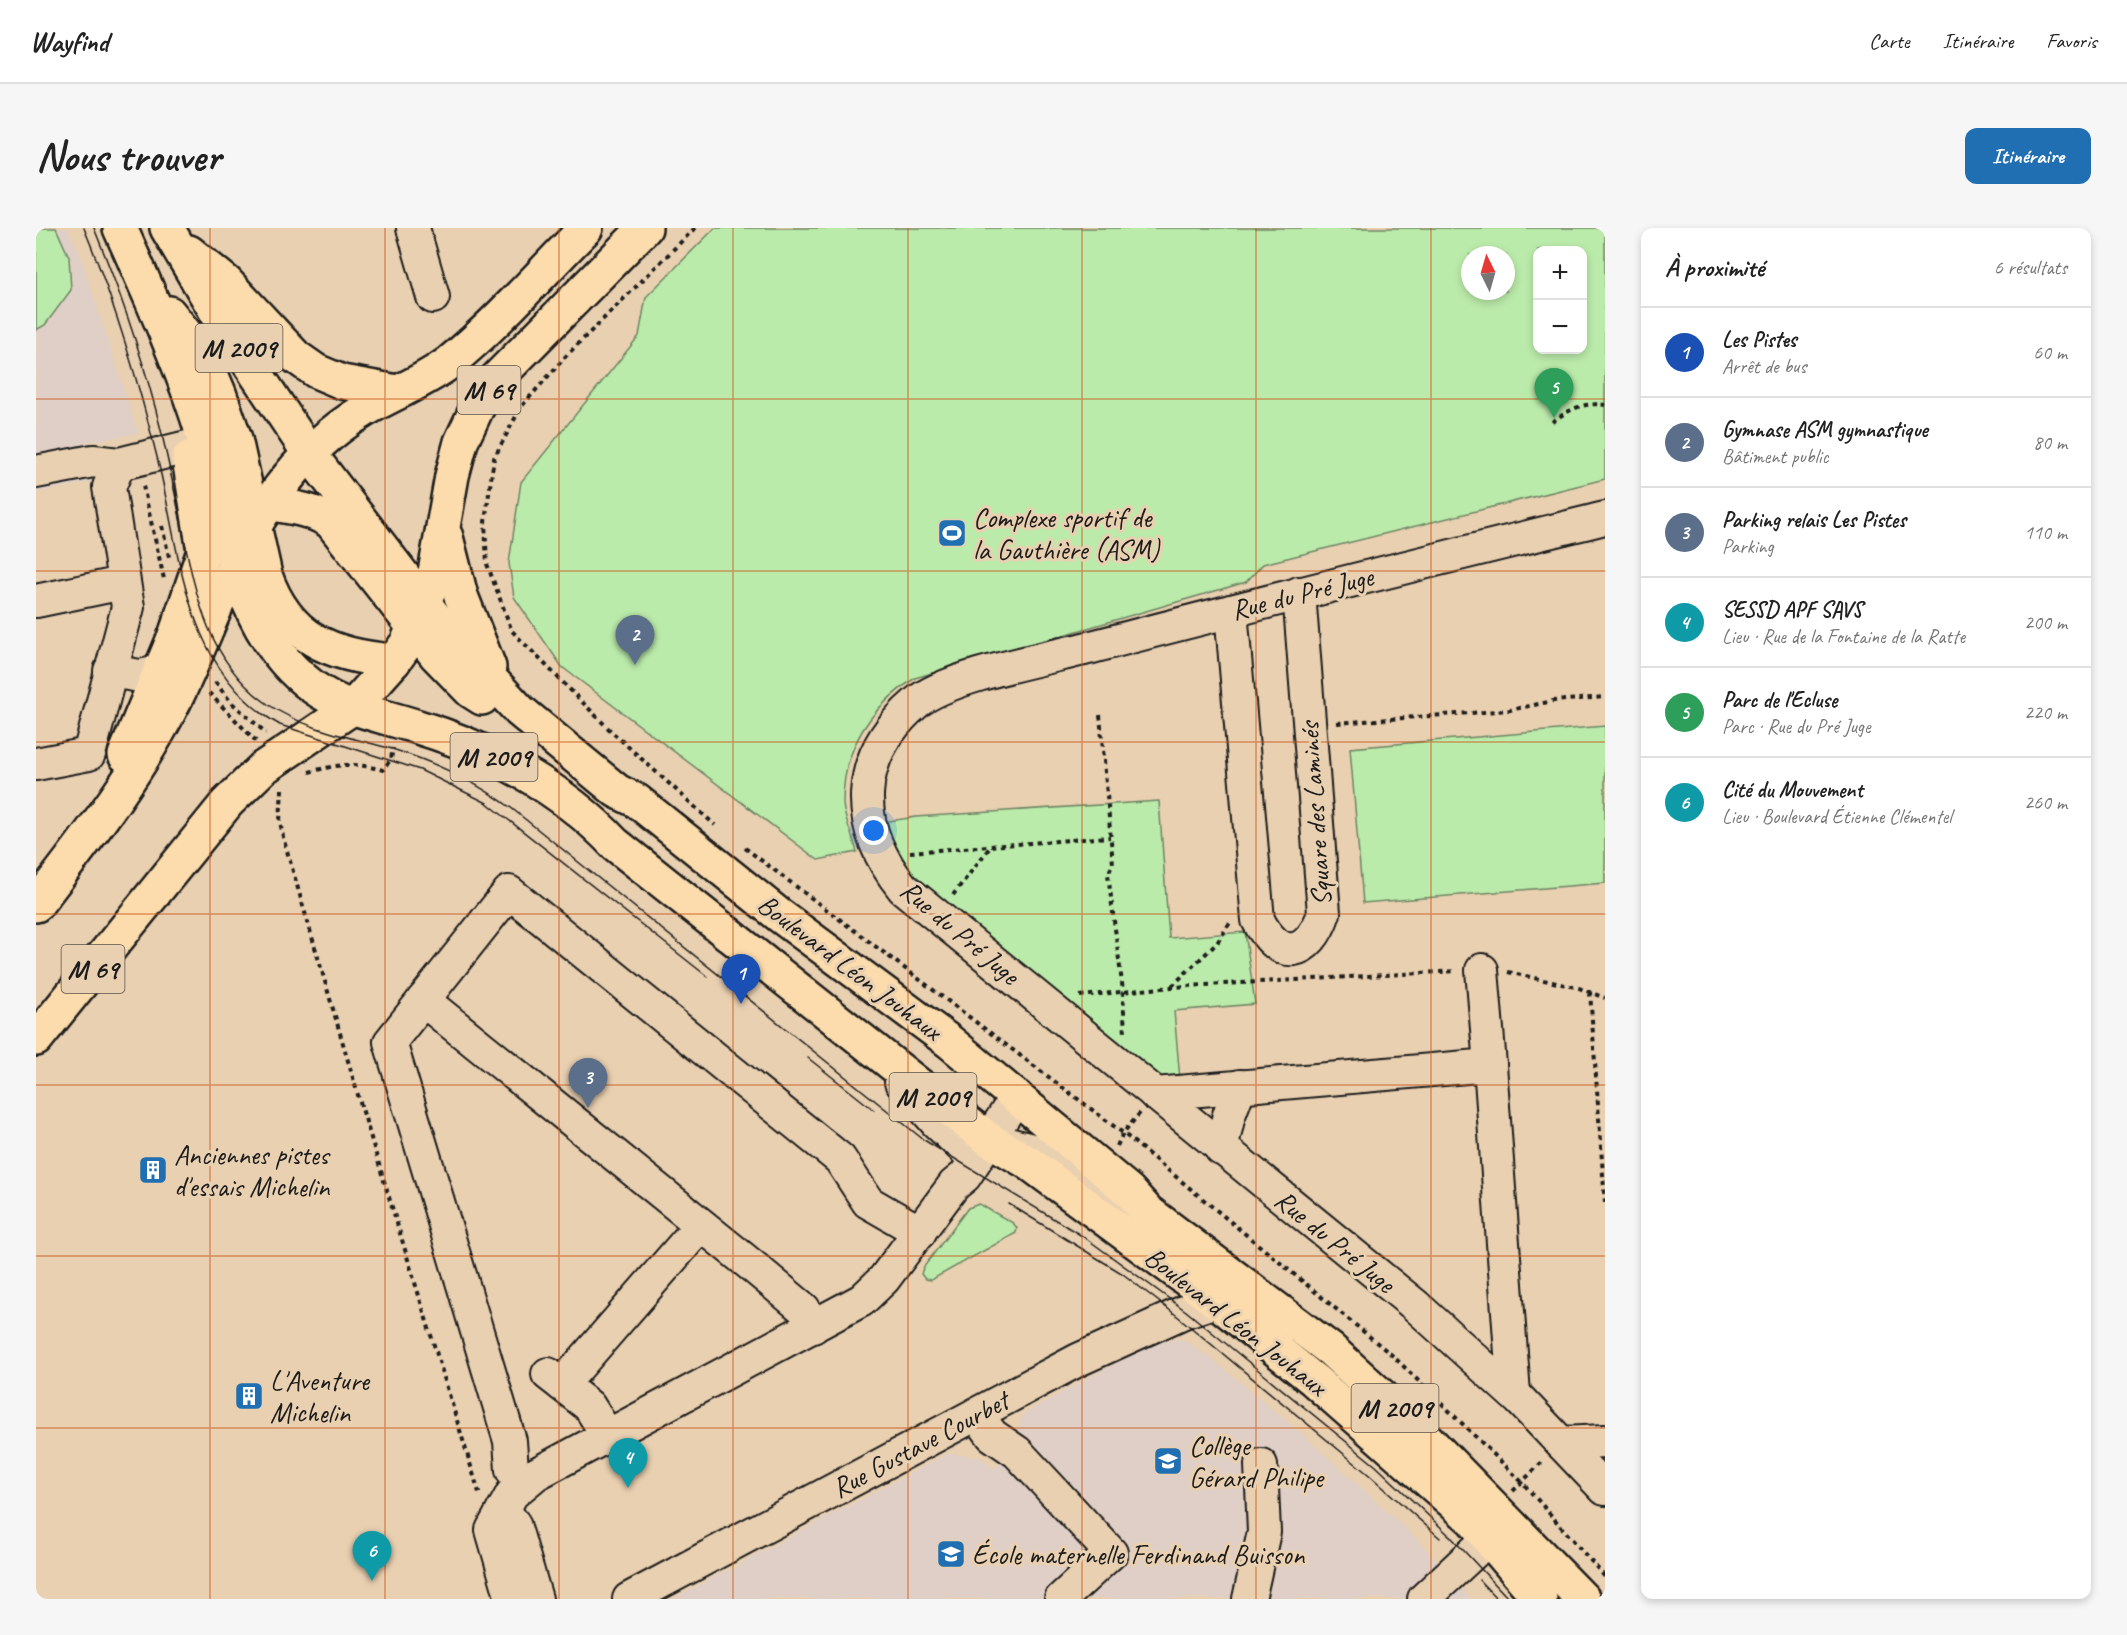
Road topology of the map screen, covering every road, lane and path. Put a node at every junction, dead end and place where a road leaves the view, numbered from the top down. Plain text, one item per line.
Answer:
1 (120, 228) edge
2 (413, 228) edge
3 (586, 228) edge
4 (645, 228) edge
5 (695, 228) edge
6 (170, 234) edge
7 (144, 283) junction
8 (433, 297) dead end
9 (187, 386) junction
10 (397, 392) junction
11 (1605, 405) edge
12 (1552, 422) dead end
13 (187, 447) junction
14 (309, 453) junction
15 (128, 462) junction
16 (36, 472) edge
17 (261, 514) junction
18 (1605, 518) edge
19 (444, 530) junction
20 (236, 562) junction
21 (123, 583) junction
22 (165, 586) dead end
23 (1299, 593) junction
24 (36, 601) edge
25 (1231, 611) junction
26 (420, 616) junction
27 (394, 662) junction
28 (175, 670) junction
29 (110, 671) junction
30 (497, 689) junction
31 (1605, 697) edge
32 (146, 703) junction
33 (351, 708) junction
34 (1100, 715) dead end
35 (1309, 725) junction
36 (544, 732) junction
37 (270, 763) junction
38 (36, 764) edge
39 (114, 801) junction
40 (716, 825) dead end
41 (1110, 837) junction
42 (991, 846) junction
43 (744, 848) dead end
44 (879, 854) junction
45 (1256, 898) junction
46 (36, 905) edge
47 (936, 917) junction
48 (1482, 970) junction
49 (1172, 987) junction
50 (1123, 991) junction
51 (1590, 992) junction
52 (1605, 998) edge
53 (423, 1000) junction
54 (1043, 1001) junction
55 (36, 1039) edge
56 (1490, 1065) junction
57 (1127, 1071) junction
58 (1240, 1086) junction
59 (1155, 1094) junction
60 (1017, 1096) junction
61 (1123, 1133) junction
62 (983, 1149) junction
63 (1221, 1149) junction
64 (1604, 1161) edge
65 (1107, 1173) junction
66 (1605, 1203) edge
67 (1148, 1212) junction
68 (701, 1225) junction
69 (920, 1232) junction
70 (1216, 1301) junction
71 (813, 1327) junction
72 (1514, 1394) junction
73 (977, 1414) junction
74 (608, 1436) junction
75 (1605, 1441) edge
76 (1561, 1443) junction
77 (1261, 1466) dead end
78 (1522, 1482) junction
79 (1605, 1489) edge
80 (512, 1498) junction
81 (1496, 1508) junction
82 (1488, 1539) junction
83 (1605, 1577) edge
84 (512, 1599) edge
85 (536, 1599) edge
86 (629, 1599) edge
87 (1061, 1599) edge
88 (1249, 1599) edge
89 (1424, 1599) edge
90 (1540, 1599) edge
91 (1583, 1599) edge

1 - 7 main road, M 2009
2 - 8 street
3 - 10 main road, M 69
4 - 19 main road, M 69
5 - 40 path
6 - 10 main road
6 - 14 main road, M 2009
7 - 9 main road, M 2009
7 - 17 main road
9 - 13 main road
9 - 20 main road, M 2009
10 - 14 main road, M 69
11 - 12 path
13 - 15 street
13 - 28 main road
14 - 17 main road, M 69
14 - 26 main road, M 2009
15 - 16 street
15 - 21 street
15 - 22 path
17 - 20 main road, M 69
17 - 26 main road
17 - 27 main road
18 - 23 street, Rue du Pré Juge
19 - 26 main road, M 69
19 - 30 main road
20 - 28 main road, M 69
20 - 33 main road, M 2009
21 - 24 street
21 - 29 street
23 - 25 street, Rue du Pré Juge
23 - 35 street, Square des Laminés
25 - 44 street, Rue du Pré Juge
25 - 45 street, Square des Laminés
26 - 27 main road, M 69
26 - 30 main road, M 2009
26 - 36 main road
27 - 33 main road, M 69
28 - 29 street
28 - 32 main road
28 - 37 path
28 - 39 main road, M 69
29 - 32 street
29 - 38 street
30 - 36 main road, M 2009
31 - 35 path
32 - 39 main road
33 - 37 main road, M 69
33 - 62 main road, Boulevard Léon Jouhaux / M 2009
34 - 41 path
35 - 45 street, Square des Laminés
36 - 60 main road, Boulevard Léon Jouhaux / M 2009
37 - 55 main road, M 69
37 - 80 path
39 - 46 main road, M 69
41 - 42 path
41 - 50 path
42 - 44 path
42 - 47 path
43 - 61 path
44 - 47 street, Rue du Pré Juge
45 - 49 path
47 - 54 street, Rue du Pré Juge
48 - 49 path
48 - 51 path
48 - 56 street
49 - 50 path
50 - 54 path
50 - 57 path
51 - 52 path
51 - 64 path
53 - 68 street
53 - 69 street
53 - 80 street
54 - 57 street, Rue du Pré Juge
56 - 58 street
56 - 72 street
57 - 59 street, Rue du Pré Juge
58 - 59 street
58 - 63 street
59 - 61 path
59 - 63 street, Rue du Pré Juge
60 - 62 street, M 2009
60 - 65 main road, Boulevard Léon Jouhaux / M 2009
61 - 65 path
61 - 78 path
62 - 67 street, Boulevard Léon Jouhaux
62 - 69 street
62 - 70 main road, Boulevard Léon Jouhaux / M 2009
63 - 72 street, Rue du Pré Juge
64 - 66 path
65 - 67 main road, Boulevard Léon Jouhaux / M 2009
67 - 81 main road, Boulevard Léon Jouhaux / M 2009
68 - 71 street
68 - 74 street
69 - 71 street
70 - 73 street, Rue Gustave Courbet
70 - 82 main road, Boulevard Léon Jouhaux / M 2009
71 - 74 street
72 - 76 street, Rue du Pré Juge
73 - 86 street, Rue Gustave Courbet
73 - 87 street
74 - 80 street
75 - 76 street
76 - 78 path
76 - 79 street, Rue du Pré Juge
77 - 88 street
78 - 81 path
78 - 83 path
80 - 84 street
80 - 85 street
81 - 91 main road, Boulevard Léon Jouhaux / M 2009
82 - 89 street
82 - 90 main road, Boulevard Léon Jouhaux / M 2009

